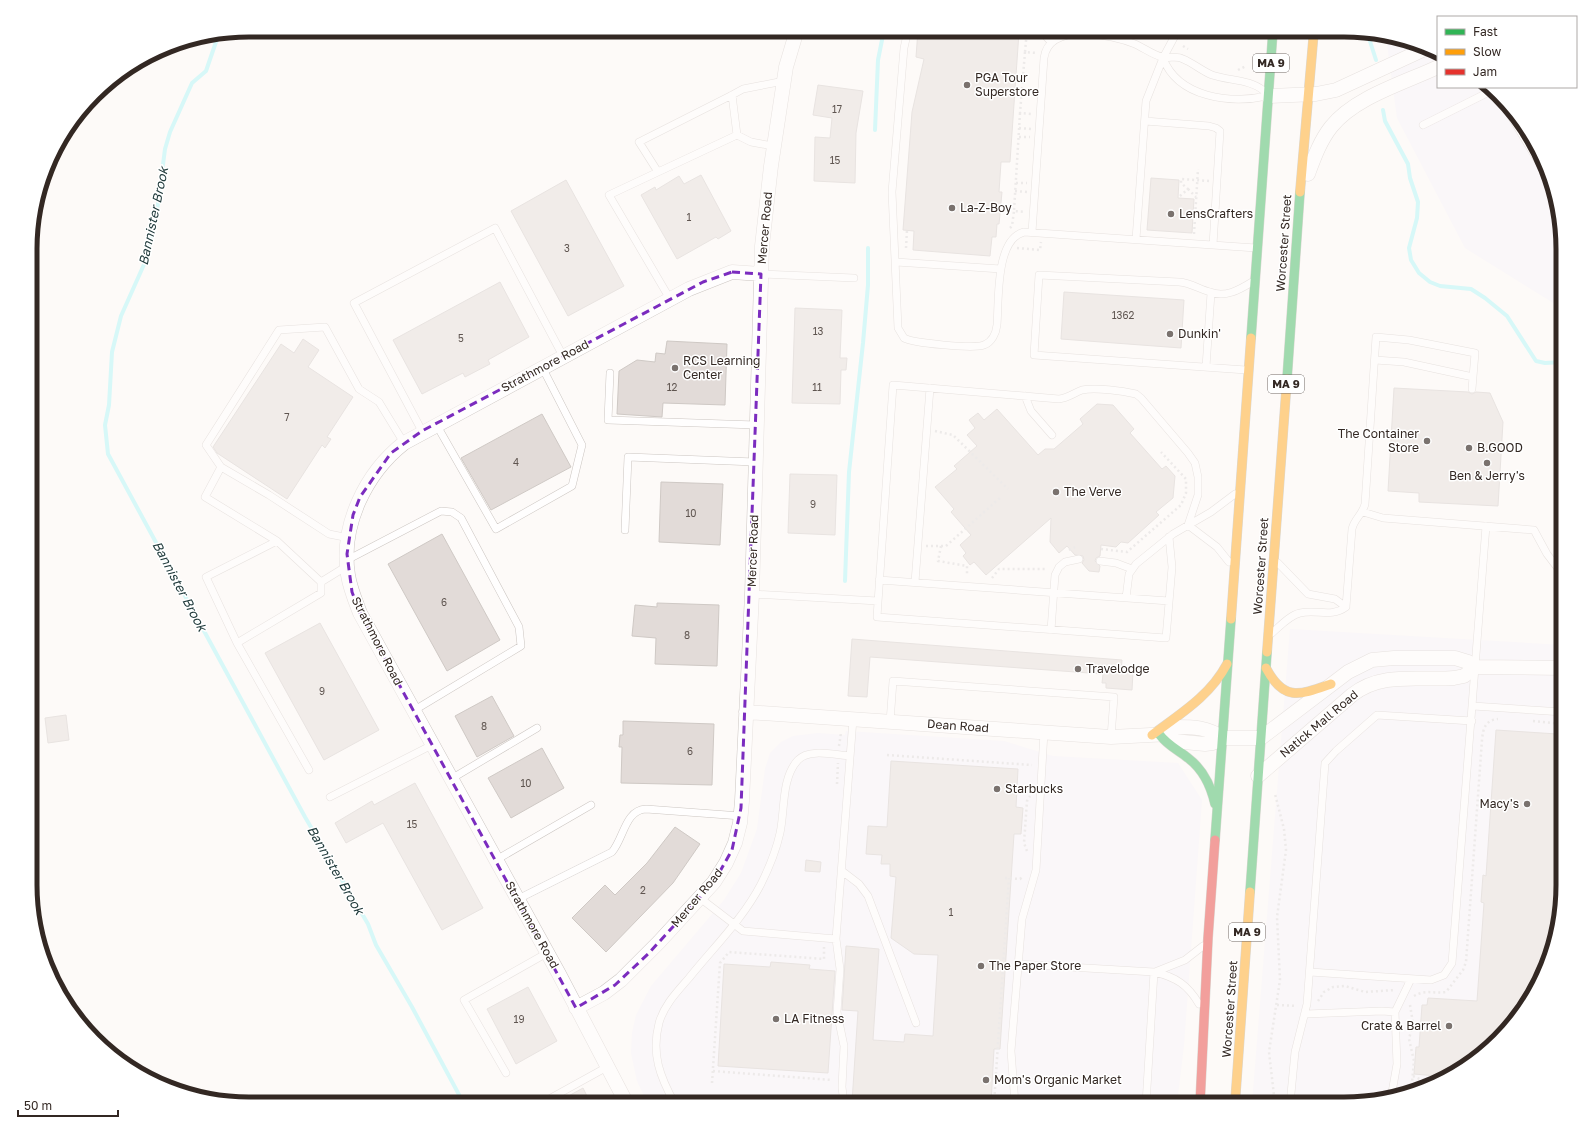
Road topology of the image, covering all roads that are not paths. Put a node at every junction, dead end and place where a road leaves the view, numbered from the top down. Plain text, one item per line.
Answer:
1 (795, 37) edge
2 (906, 37) edge
3 (1046, 37) edge
4 (1062, 37) edge
5 (1108, 37) edge
6 (1174, 37) edge
7 (1272, 37) edge
8 (1313, 37) edge
9 (1051, 42) junction
10 (1420, 51) edge
11 (1164, 58) junction
12 (1437, 67) edge
13 (784, 81) junction
14 (1487, 93) edge
15 (732, 95) junction
16 (1308, 95) junction
17 (1268, 96) junction
18 (1145, 121) junction
19 (1422, 125) dead end
20 (1519, 130) edge
21 (737, 135) junction
22 (774, 146) junction
23 (1532, 152) edge
24 (658, 172) junction
25 (1298, 207) junction
26 (1032, 232) junction
27 (1136, 239) junction
28 (1213, 245) junction
29 (1258, 248) junction
30 (896, 262) junction
31 (1001, 270) junction
32 (761, 274) junction
33 (854, 278) dead end
34 (1256, 280) junction
35 (1211, 293) junction
36 (670, 299) junction
37 (563, 356) junction
38 (1375, 360) junction
39 (542, 367) junction
40 (1206, 367) junction
41 (1249, 370) junction
42 (610, 373) dead end
43 (1473, 377) junction
44 (930, 388) junction
45 (1472, 389) dead end
46 (1025, 396) junction
47 (436, 424) junction
48 (756, 425) junction
49 (422, 431) junction
50 (1052, 435) dead end
51 (404, 442) junction
52 (755, 462) junction
53 (221, 467) junction
54 (1241, 488) junction
55 (1363, 512) junction
56 (1188, 525) junction
57 (1486, 526) junction
58 (624, 530) dead end
59 (1169, 537) junction
60 (349, 538) junction
61 (277, 541) junction
62 (1274, 558) junction
63 (1079, 560) dead end
64 (1100, 561) dead end
65 (347, 563) junction
66 (1556, 567) edge
67 (1132, 569) junction
68 (1235, 572) junction
69 (879, 580) junction
70 (321, 582) junction
71 (915, 582) junction
72 (1054, 592) junction
73 (752, 594) junction
74 (1126, 598) junction
75 (878, 601) junction
76 (1169, 601) junction
77 (1346, 606) junction
78 (1051, 630) junction
79 (1268, 636) junction
80 (237, 643) junction
81 (1228, 661) junction
82 (1476, 667) junction
83 (1266, 668) junction
84 (1556, 668) edge
85 (1331, 684) junction
86 (1473, 706) junction
87 (413, 711) junction
88 (746, 712) junction
89 (1556, 712) edge
90 (853, 719) junction
91 (1472, 721) junction
92 (890, 722) junction
93 (537, 728) dead end
94 (1044, 732) junction
95 (1160, 734) junction
96 (1111, 737) junction
97 (1222, 738) junction
98 (1261, 738) junction
99 (432, 745) junction
100 (850, 756) junction
101 (309, 770) dead end
102 (1258, 776) junction
103 (451, 779) junction
104 (330, 797) dead end
105 (591, 805) dead end
106 (741, 816) junction
107 (1217, 816) junction
108 (496, 860) junction
109 (842, 871) junction
110 (700, 898) junction
111 (518, 899) junction
112 (733, 925) junction
113 (1208, 938) junction
114 (836, 939) junction
115 (547, 953) junction
116 (1018, 964) junction
117 (1154, 972) junction
118 (1310, 972) junction
119 (1411, 978) junction
120 (576, 1008) junction
121 (1204, 1011) junction
122 (1395, 1012) junction
123 (1306, 1014) junction
124 (916, 1023) dead end
125 (607, 1067) junction
126 (506, 1073) dead end
127 (1192, 1081) dead end
128 (1392, 1091) edge
129 (553, 1097) edge
130 (623, 1097) edge
131 (672, 1097) edge
132 (843, 1097) edge
133 (1014, 1097) edge
134 (1146, 1097) edge
135 (1200, 1097) edge
136 (1236, 1097) edge
137 (1291, 1097) edge

1 - 13 street, Mercer Road
2 - 30 lane
3 - 9 lane
4 - 9 lane
5 - 11 lane
6 - 11 lane
7 - 17 highway, MA 9
8 - 16 highway, Worcester Street / MA 9
9 - 26 lane
10 - 16 street
11 - 17 lane
11 - 17 lane
11 - 18 lane
12 - 25 street
13 - 15 lane
13 - 22 street, Mercer Road
14 - 19 lane
15 - 21 lane
15 - 24 lane
16 - 17 street
16 - 25 highway, Worcester Street / MA 9
17 - 29 highway, MA 9
18 - 27 lane
18 - 28 lane
20 - 23 lane
21 - 22 lane
21 - 24 lane
22 - 32 street, Mercer Road
24 - 36 lane
25 - 62 highway, Worcester Street / MA 9
26 - 27 lane
26 - 31 lane
27 - 28 lane
28 - 29 lane
29 - 34 highway, MA 9
30 - 31 lane
30 - 31 lane
32 - 33 lane
32 - 36 street, Strathmore Road
32 - 48 street, Mercer Road
34 - 35 lane
34 - 41 highway, MA 9
35 - 40 lane
35 - 40 lane
36 - 37 street, Strathmore Road
37 - 39 street, Strathmore Road
37 - 49 lane
38 - 43 lane
38 - 43 lane
38 - 55 lane
39 - 47 street, Strathmore Road
39 - 47 lane
40 - 41 lane
41 - 54 highway, MA 9
42 - 48 lane
43 - 45 lane
44 - 46 lane
44 - 69 lane
44 - 71 lane
46 - 50 lane
46 - 56 lane
47 - 49 street, Strathmore Road
48 - 52 street, Mercer Road
49 - 51 street, Strathmore Road
51 - 53 lane
51 - 60 street, Strathmore Road
52 - 58 lane
52 - 73 street, Mercer Road
53 - 60 lane
53 - 61 lane
54 - 56 lane
54 - 68 highway, MA 9
55 - 57 lane
55 - 77 lane
56 - 59 lane
56 - 68 lane
57 - 66 lane
57 - 82 lane
59 - 67 lane
59 - 76 lane
60 - 65 street, Strathmore Road
61 - 70 lane
61 - 80 lane
62 - 77 lane
62 - 79 highway, Worcester Street / MA 9
63 - 72 lane
64 - 67 lane
65 - 70 lane
65 - 87 street, Strathmore Road
65 - 87 lane
67 - 74 lane
68 - 81 highway, MA 9
69 - 71 lane
69 - 75 lane
70 - 80 lane
71 - 72 lane
72 - 74 lane
72 - 78 lane
73 - 75 lane
73 - 88 street, Mercer Road
74 - 76 lane
75 - 78 lane
76 - 78 lane
77 - 79 lane
79 - 83 highway, Worcester Street / MA 9
80 - 101 lane
81 - 95 highway
81 - 97 highway, MA 9
82 - 84 street, Natick Mall Road
82 - 85 street, Natick Mall Road
82 - 86 lane
82 - 102 street, Natick Mall Road
83 - 85 highway
83 - 98 highway, Worcester Street / MA 9
85 - 98 street, Natick Mall Road
86 - 89 lane
86 - 91 lane
87 - 99 street, Strathmore Road
88 - 90 street, Dean Road
88 - 106 street, Mercer Road
90 - 92 street, Dean Road
90 - 100 lane
91 - 118 lane
91 - 119 lane
92 - 94 street, Dean Road
92 - 96 lane
93 - 103 lane
94 - 96 street, Dean Road
94 - 116 lane
95 - 96 street, Dean Road
95 - 97 street, Dean Road
95 - 107 highway
97 - 98 street, Dean Road
97 - 107 highway, MA 9
98 - 102 highway, Worcester Street / MA 9
99 - 103 street, Strathmore Road
99 - 104 lane
100 - 109 lane
100 - 112 lane
102 - 136 highway, Worcester Street / MA 9
103 - 108 street, Strathmore Road
105 - 108 lane
106 - 110 street, Mercer Road
106 - 111 lane
107 - 113 highway, MA 9
108 - 111 street, Strathmore Road
109 - 114 lane
109 - 124 lane
110 - 112 lane
110 - 120 street, Mercer Road
111 - 115 street, Strathmore Road
112 - 114 lane
112 - 131 lane
113 - 117 lane
113 - 121 highway, MA 9
114 - 132 lane
115 - 120 street, Strathmore Road
115 - 126 lane
116 - 117 lane
116 - 133 lane
117 - 121 lane
117 - 134 lane
118 - 119 lane
118 - 123 lane
119 - 122 lane
120 - 125 street, Strathmore Road
121 - 127 highway
121 - 135 highway, MA 9
122 - 123 lane
122 - 128 lane
123 - 137 lane
125 - 129 lane
125 - 130 street, Strathmore Road

